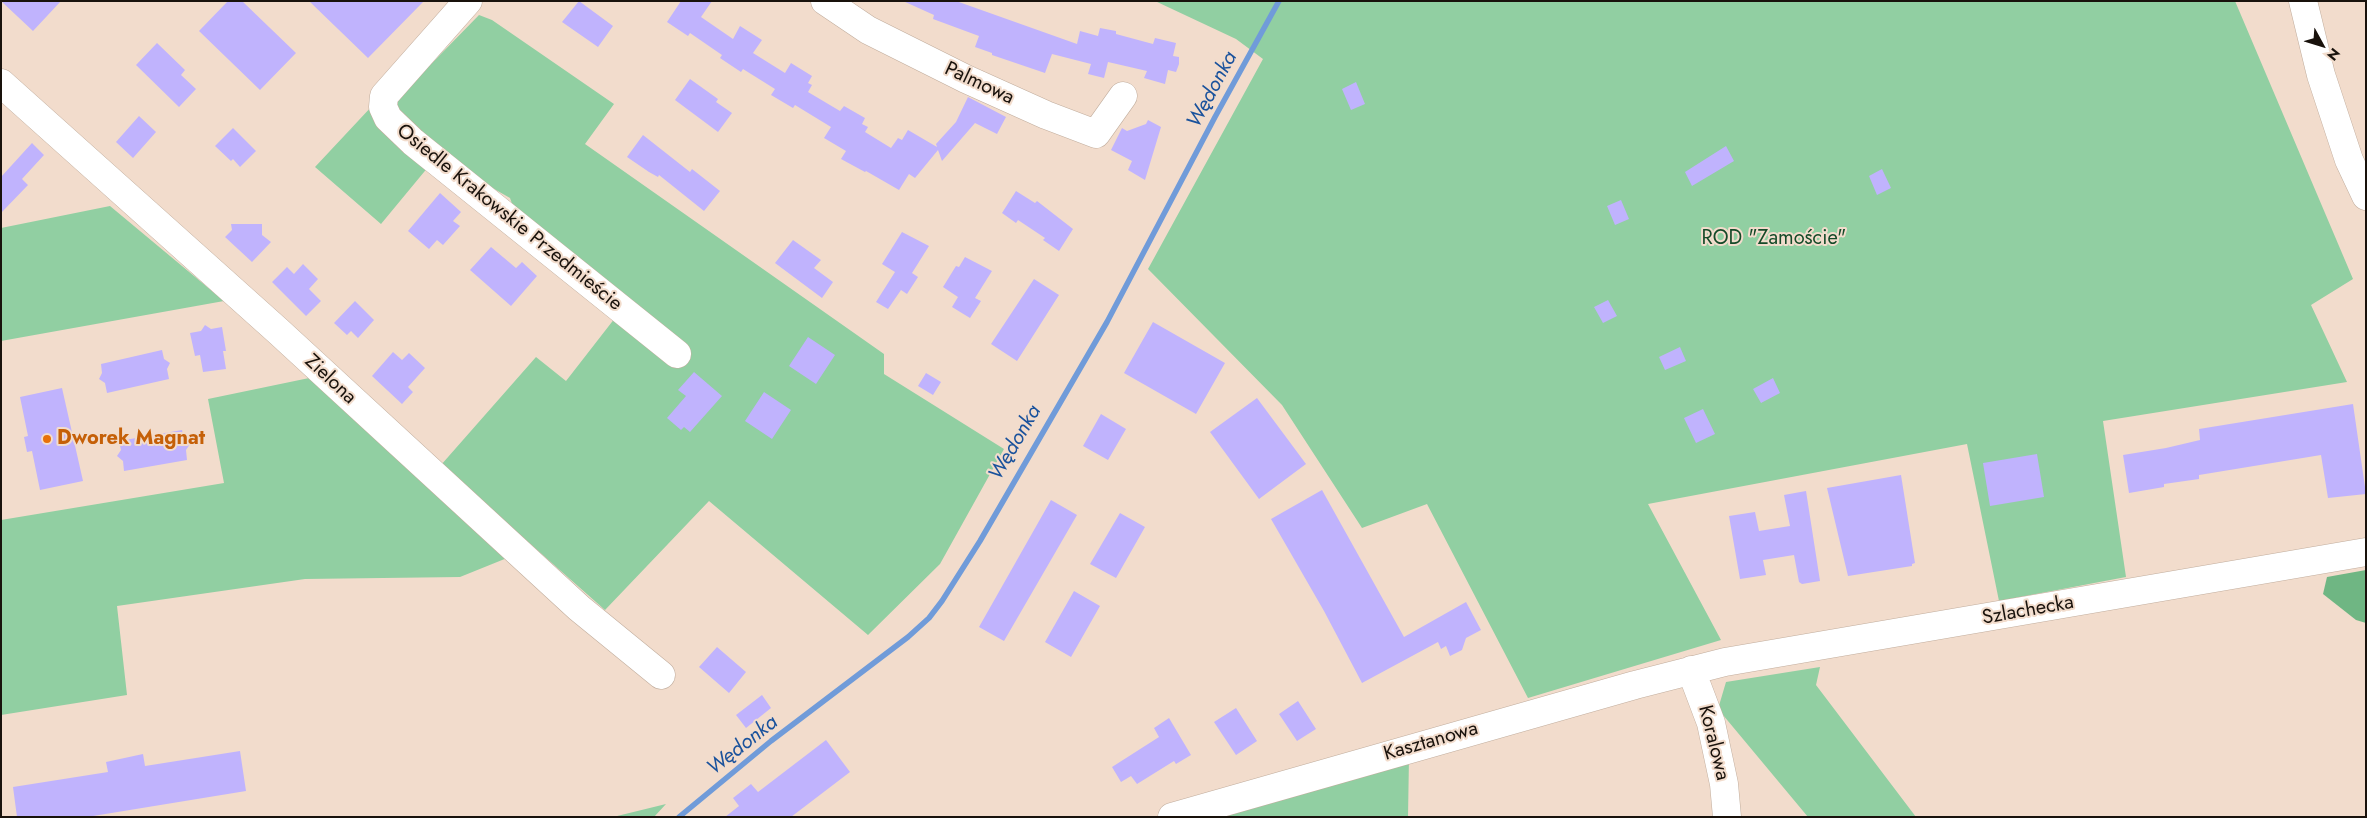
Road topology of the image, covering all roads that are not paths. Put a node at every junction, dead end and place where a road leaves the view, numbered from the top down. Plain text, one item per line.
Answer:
1 (468, 1) edge
2 (825, 1) edge
3 (2303, 1) edge
4 (1, 83) edge
5 (1123, 96) dead end
6 (2366, 196) edge
7 (677, 354) dead end
8 (2366, 552) edge
9 (1691, 670) junction
10 (661, 675) dead end
11 (1172, 817) edge
12 (1727, 817) edge

1 - 7 street, Osiedle Krakowskie Przedmieście
2 - 5 street, Palmowa
3 - 6 street
4 - 10 street, Zielona
8 - 9 street, Szlachecka
9 - 11 street, Kasztanowa
9 - 12 street, Koralowa

